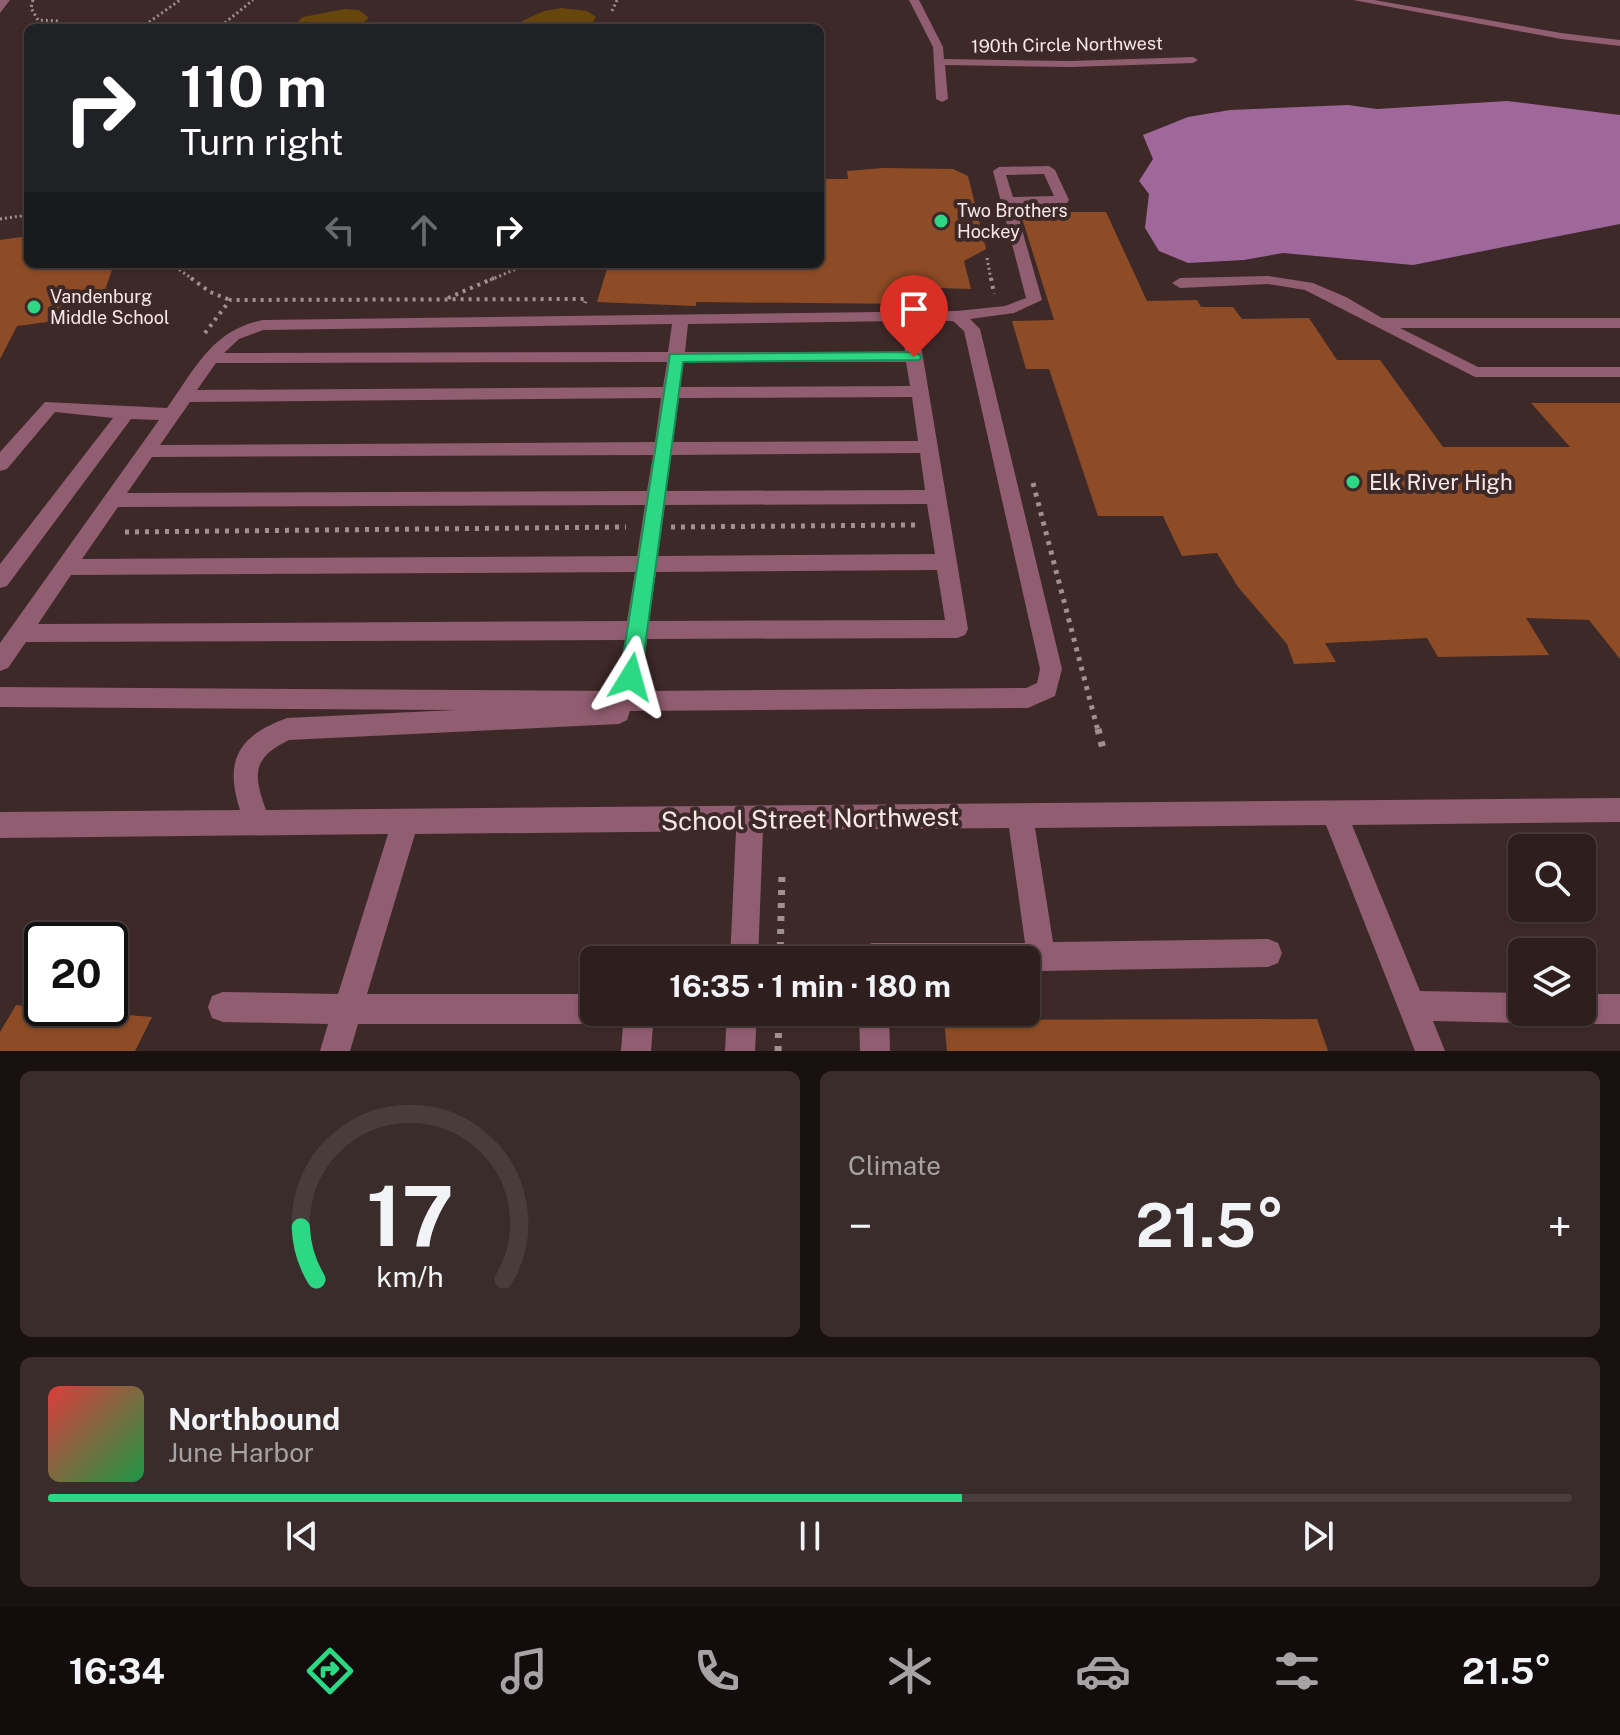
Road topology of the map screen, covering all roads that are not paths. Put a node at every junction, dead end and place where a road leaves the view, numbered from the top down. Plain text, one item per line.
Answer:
1 (5, 0) edge
2 (914, 0) edge
3 (1358, 0) edge
4 (0, 10) edge
5 (1620, 43) edge
6 (1193, 60) dead end
7 (941, 62) junction
8 (942, 99) dead end
9 (1007, 201) dead end
10 (1180, 283) dead end
11 (957, 316) junction
12 (908, 317) junction
13 (681, 320) junction
14 (1378, 323) junction
15 (1620, 323) edge
16 (676, 357) junction
17 (914, 357) junction
18 (211, 358) junction
19 (1620, 372) edge
20 (919, 391) junction
21 (670, 393) junction
22 (186, 396) junction
23 (126, 413) junction
24 (174, 414) junction
25 (928, 447) junction
26 (663, 448) junction
27 (148, 451) junction
28 (0, 464) edge
29 (936, 497) junction
30 (656, 498) junction
31 (114, 500) junction
32 (946, 562) junction
33 (646, 564) junction
34 (67, 567) junction
35 (0, 580) edge
36 (637, 630) junction
37 (21, 633) junction
38 (0, 661) edge
39 (0, 697) edge
40 (738, 700) junction
41 (627, 701) junction
42 (1620, 810) edge
43 (1335, 814) junction
44 (1020, 817) junction
45 (750, 820) junction
46 (405, 822) junction
47 (258, 824) junction
48 (0, 825) edge
49 (745, 946) edge
50 (1268, 953) dead end
51 (1041, 957) joint
52 (1411, 1006) junction
53 (223, 1007) dead end
54 (1508, 1008) edge
55 (348, 1009) junction
56 (580, 1009) edge
57 (1596, 1009) edge
58 (1620, 1009) edge
59 (638, 1026) edge
60 (741, 1026) edge
61 (874, 1026) edge
62 (335, 1051) edge
63 (636, 1051) edge
64 (740, 1051) edge
65 (875, 1051) edge
66 (1430, 1051) edge

1 - 4 street
2 - 7 street
3 - 5 street
6 - 7 street, 190th Circle Northwest
7 - 8 street
9 - 11 street
10 - 14 street
11 - 12 street
11 - 40 street
12 - 13 street
12 - 17 street
13 - 16 street
13 - 18 street
14 - 15 street
14 - 19 street
16 - 17 street
16 - 18 street
16 - 21 street
17 - 20 street
18 - 22 street
20 - 21 street
20 - 25 street
21 - 22 street
21 - 26 street
22 - 24 street
23 - 24 street
23 - 28 street
23 - 35 street
24 - 27 street
25 - 26 street
25 - 29 street
26 - 27 street
26 - 30 street
27 - 31 street
29 - 30 street
29 - 32 street
30 - 31 street
30 - 33 street
31 - 34 street
32 - 33 street
32 - 36 street
33 - 34 street
33 - 36 street
34 - 37 street
36 - 37 street
36 - 41 street
37 - 38 street
39 - 41 street
40 - 41 street
40 - 47 street
42 - 43 street, School Street Northwest
43 - 44 street, School Street Northwest
43 - 52 street
44 - 45 street, School Street Northwest
44 - 51 street
45 - 46 street, School Street Northwest
45 - 49 street
46 - 47 street, School Street Northwest
46 - 55 street
47 - 48 street, School Street Northwest
50 - 51 street
52 - 54 street
52 - 66 street
53 - 55 street
55 - 56 street
55 - 62 street
57 - 58 street
59 - 63 street
60 - 64 street
61 - 65 street

